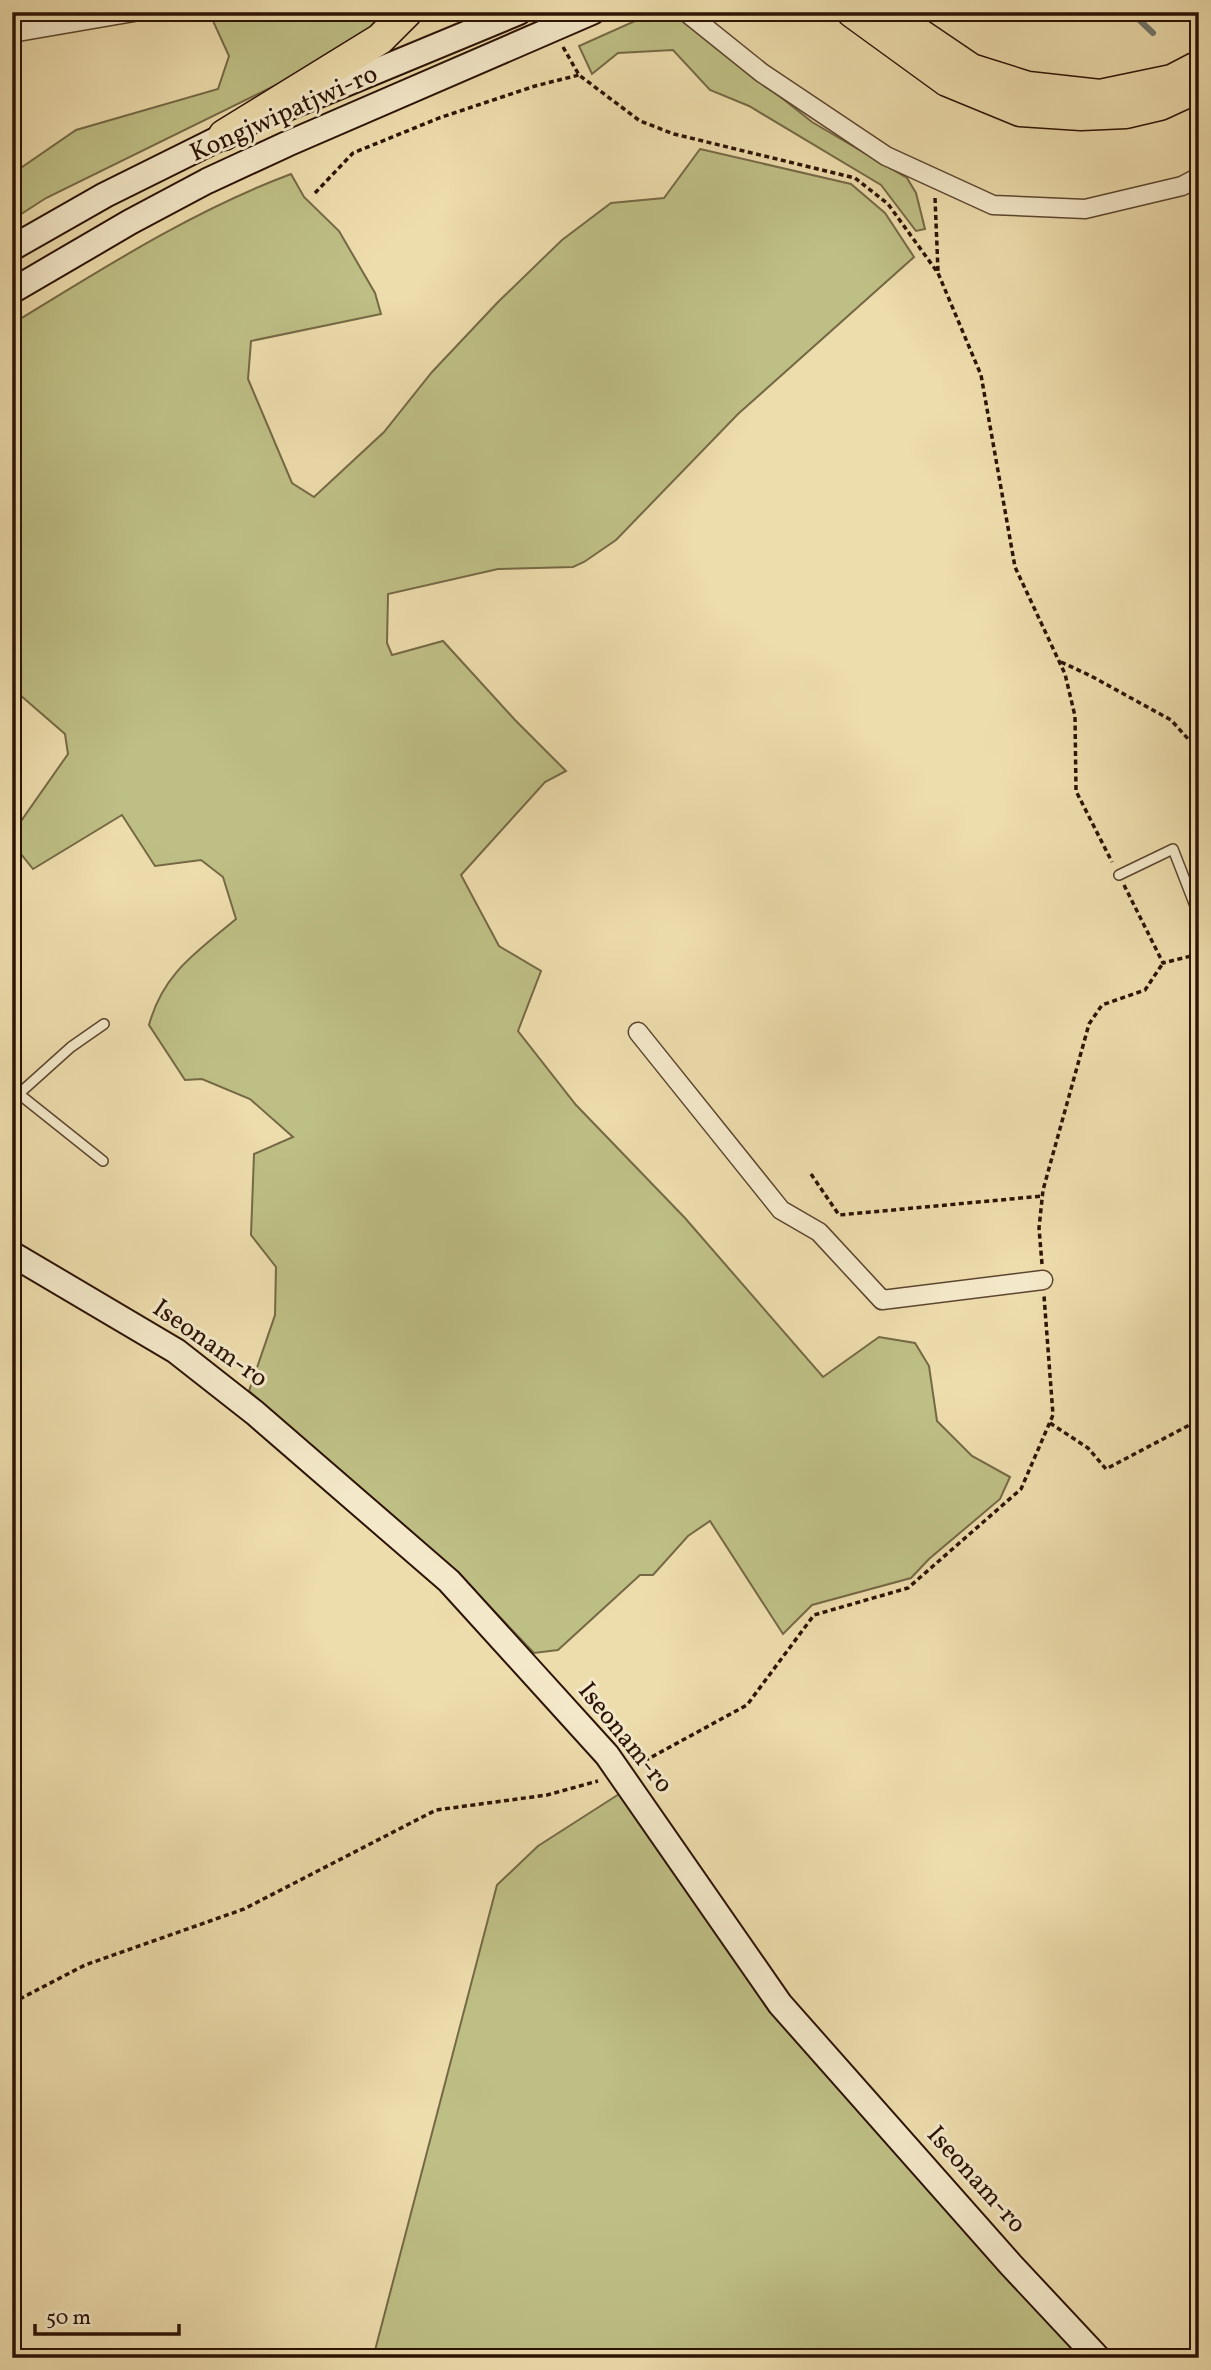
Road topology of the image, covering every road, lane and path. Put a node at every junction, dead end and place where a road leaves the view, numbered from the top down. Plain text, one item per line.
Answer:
1 (134, 12) edge
2 (407, 12) edge
3 (519, 12) edge
4 (592, 12) edge
5 (687, 12) edge
6 (852, 12) edge
7 (887, 12) edge
8 (553, 29) junction
9 (12, 33) edge
10 (1199, 67) edge
11 (579, 75) junction
12 (1199, 87) edge
13 (224, 135) junction
14 (1199, 177) edge
15 (934, 178) junction
16 (315, 192) dead end
17 (12, 248) edge
18 (938, 273) junction
19 (12, 291) edge
20 (1059, 661) junction
21 (1199, 751) edge
22 (1119, 875) junction
23 (1199, 916) edge
24 (1199, 954) edge
25 (1163, 963) junction
26 (104, 1024) dead end
27 (638, 1032) dead end
28 (16, 1097) edge
29 (103, 1161) dead end
30 (811, 1174) dead end
31 (1042, 1196) junction
32 (12, 1254) edge
33 (1043, 1280) junction
34 (1199, 1420) edge
35 (1050, 1423) junction
36 (621, 1774) junction
37 (12, 2003) edge
38 (1098, 2358) edge

1 - 9 street
2 - 13 highway
3 - 13 main road, Kongjwipatjwi-ro
4 - 8 main road, Kongjwipatjwi-ro
5 - 15 street
6 - 12 highway
7 - 10 highway
8 - 11 path
8 - 19 main road, Kongjwipatjwi-ro
11 - 16 path
11 - 18 path
13 - 17 main road, Kongjwipatjwi-ro
14 - 15 street
15 - 18 path
18 - 20 path
20 - 21 path
20 - 22 path
22 - 23 lane
22 - 25 path
24 - 25 path
25 - 31 path
26 - 28 lane
27 - 33 street
28 - 29 lane
30 - 31 path
31 - 33 path
32 - 36 main road, Iseonam-ro
33 - 35 path
34 - 35 path
35 - 36 path
36 - 37 path
36 - 38 main road, Iseonam-ro

